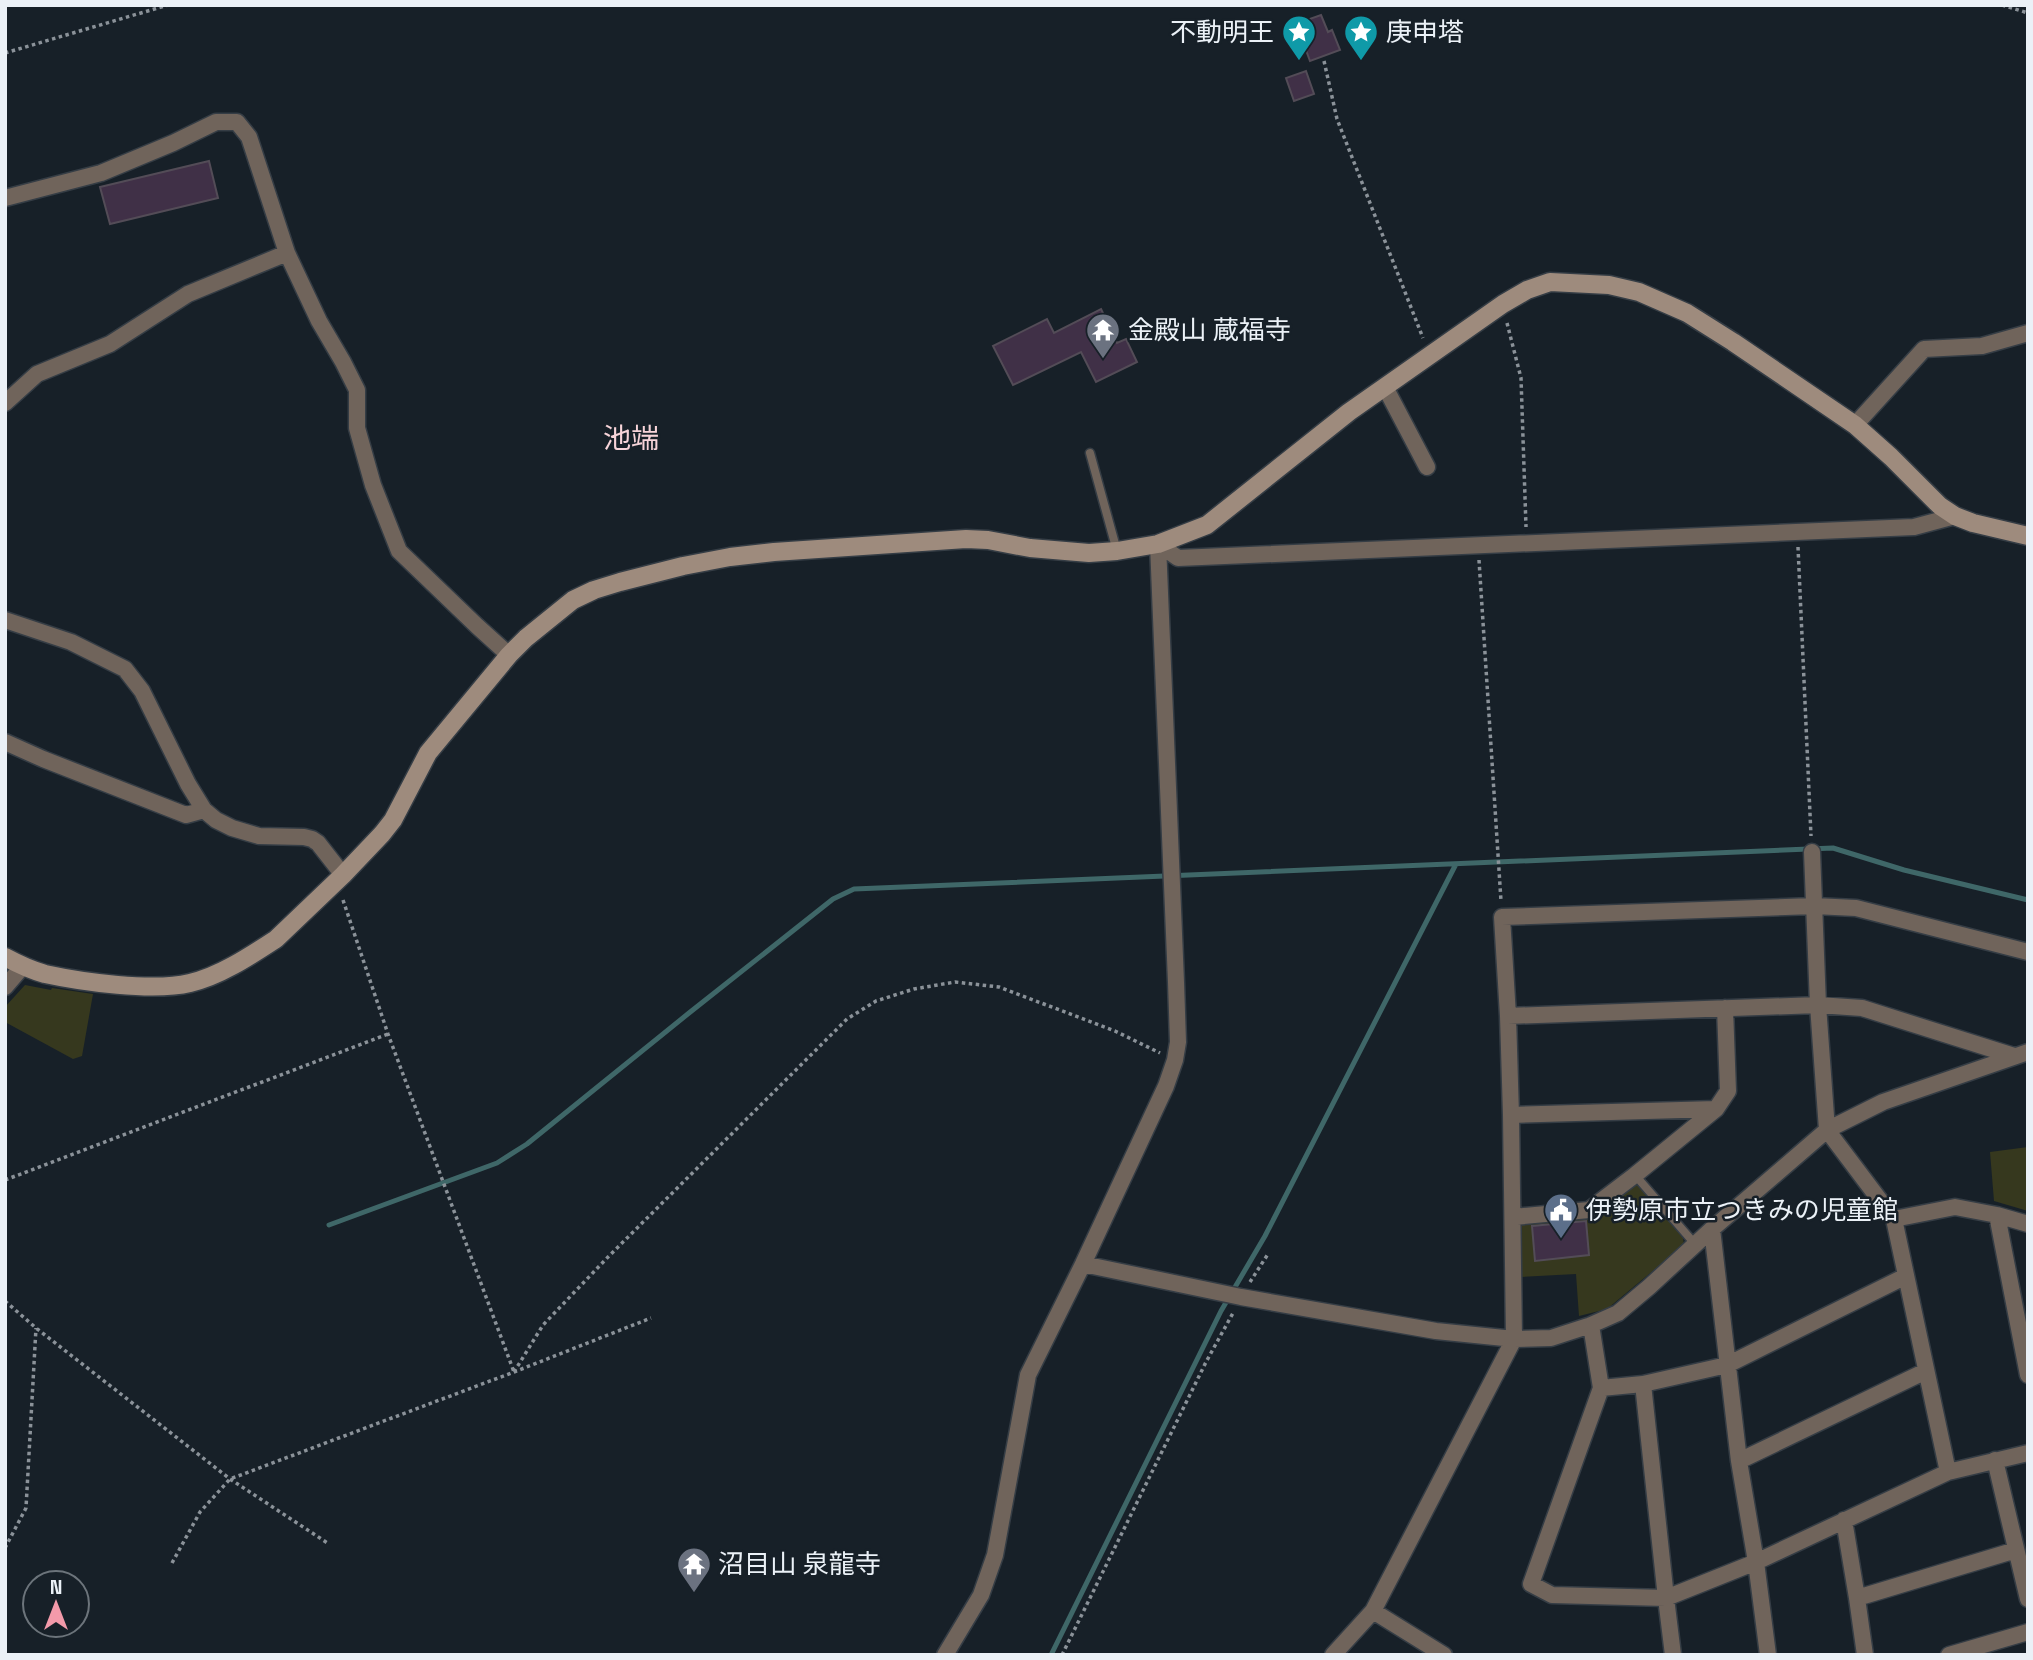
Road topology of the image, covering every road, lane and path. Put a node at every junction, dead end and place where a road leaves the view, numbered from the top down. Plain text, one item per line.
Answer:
1 (168, 5) edge
2 (2002, 5) edge
3 (2028, 13) edge
4 (5, 52) edge
5 (1324, 61) dead end
6 (5, 198) edge
7 (288, 253) junction
8 (1503, 304) junction
9 (2028, 333) edge
10 (1421, 335) dead end
11 (1385, 387) junction
12 (5, 403) edge
13 (1855, 425) junction
14 (1090, 453) dead end
15 (1427, 467) dead end
16 (1955, 516) junction
17 (1798, 532) junction
18 (2028, 536) edge
19 (1527, 543) junction
20 (1157, 544) junction
21 (1478, 545) junction
22 (1116, 551) junction
23 (5, 620) edge
24 (509, 654) junction
25 (5, 742) edge
26 (204, 810) junction
27 (1812, 852) joint
28 (340, 878) junction
29 (1814, 906) junction
30 (1502, 917) junction
31 (2028, 952) edge
32 (5, 957) edge
33 (23, 966) junction
34 (5, 987) edge
35 (1818, 1005) junction
36 (1725, 1008) junction
37 (1508, 1016) junction
38 (388, 1034) junction
39 (2021, 1054) edge
40 (1175, 1060) junction
41 (1716, 1109) junction
42 (1511, 1115) junction
43 (1827, 1130) junction
44 (1635, 1175) junction
45 (5, 1180) edge
46 (1997, 1214) junction
47 (1514, 1217) junction
48 (1894, 1219) junction
49 (2028, 1224) edge
50 (1712, 1229) junction
51 (1695, 1244) junction
52 (1268, 1254) dead end
53 (1083, 1264) junction
54 (1906, 1276) junction
55 (1241, 1297) junction
56 (5, 1301) edge
57 (652, 1318) dead end
58 (1591, 1325) junction
59 (36, 1328) junction
60 (1514, 1339) junction
61 (1727, 1366) junction
62 (1926, 1371) junction
63 (514, 1372) junction
64 (2028, 1375) edge
65 (1643, 1384) junction
66 (1601, 1388) junction
67 (2028, 1453) edge
68 (1995, 1460) junction
69 (1739, 1461) junction
70 (1948, 1472) junction
71 (230, 1479) junction
72 (1843, 1520) junction
73 (329, 1544) dead end
74 (5, 1548) edge
75 (2016, 1550) junction
76 (1756, 1562) junction
77 (172, 1563) dead end
78 (1666, 1598) junction
79 (1857, 1598) junction
80 (2028, 1599) edge
81 (1373, 1611) junction
82 (2028, 1632) edge
83 (945, 1655) edge
84 (1062, 1655) edge
85 (1333, 1655) edge
86 (1444, 1655) edge
87 (1673, 1655) edge
88 (1768, 1655) edge
89 (1864, 1655) edge
90 (1949, 1655) edge

1 - 4 path
2 - 3 path
5 - 10 path
6 - 7 street
7 - 12 street
7 - 24 street
8 - 11 street
8 - 13 street
8 - 19 path
9 - 13 street
11 - 15 street
11 - 20 street
13 - 16 street
14 - 22 lane
16 - 17 street
16 - 18 street
17 - 19 street
17 - 27 path
19 - 21 street
20 - 21 street
20 - 22 street
20 - 40 street
21 - 30 path
22 - 24 street
23 - 26 street
24 - 28 street
25 - 26 street
26 - 28 street
27 - 29 street
28 - 33 street
28 - 38 path
29 - 30 street
29 - 31 street
29 - 35 street
30 - 37 street
32 - 33 street
33 - 34 street
35 - 36 street
35 - 39 street
35 - 43 street
36 - 37 street
36 - 41 street
37 - 42 street
38 - 45 path
38 - 63 path
39 - 43 street
40 - 53 street
40 - 63 path
41 - 42 street
41 - 44 street
42 - 47 street
43 - 48 street
43 - 50 street
44 - 47 street
44 - 51 lane
46 - 48 street
46 - 49 street
46 - 64 street
47 - 60 street
48 - 54 street
50 - 51 street
50 - 61 street
51 - 58 street
52 - 55 path
53 - 55 street
53 - 83 street
54 - 61 street
54 - 62 street
55 - 60 street
55 - 84 path
56 - 59 path
57 - 63 path
58 - 60 street
58 - 66 street
59 - 71 path
59 - 74 path
60 - 81 street
61 - 65 street
61 - 69 street
62 - 69 street
62 - 70 street
63 - 71 path
65 - 66 street
65 - 78 street
66 - 78 street
67 - 68 street
68 - 70 street
68 - 75 street
69 - 76 street
70 - 72 street
71 - 73 path
71 - 77 path
72 - 76 street
72 - 79 street
75 - 79 street
75 - 80 street
76 - 78 street
76 - 88 street
78 - 87 street
79 - 89 street
81 - 85 street
81 - 86 street
82 - 90 street

